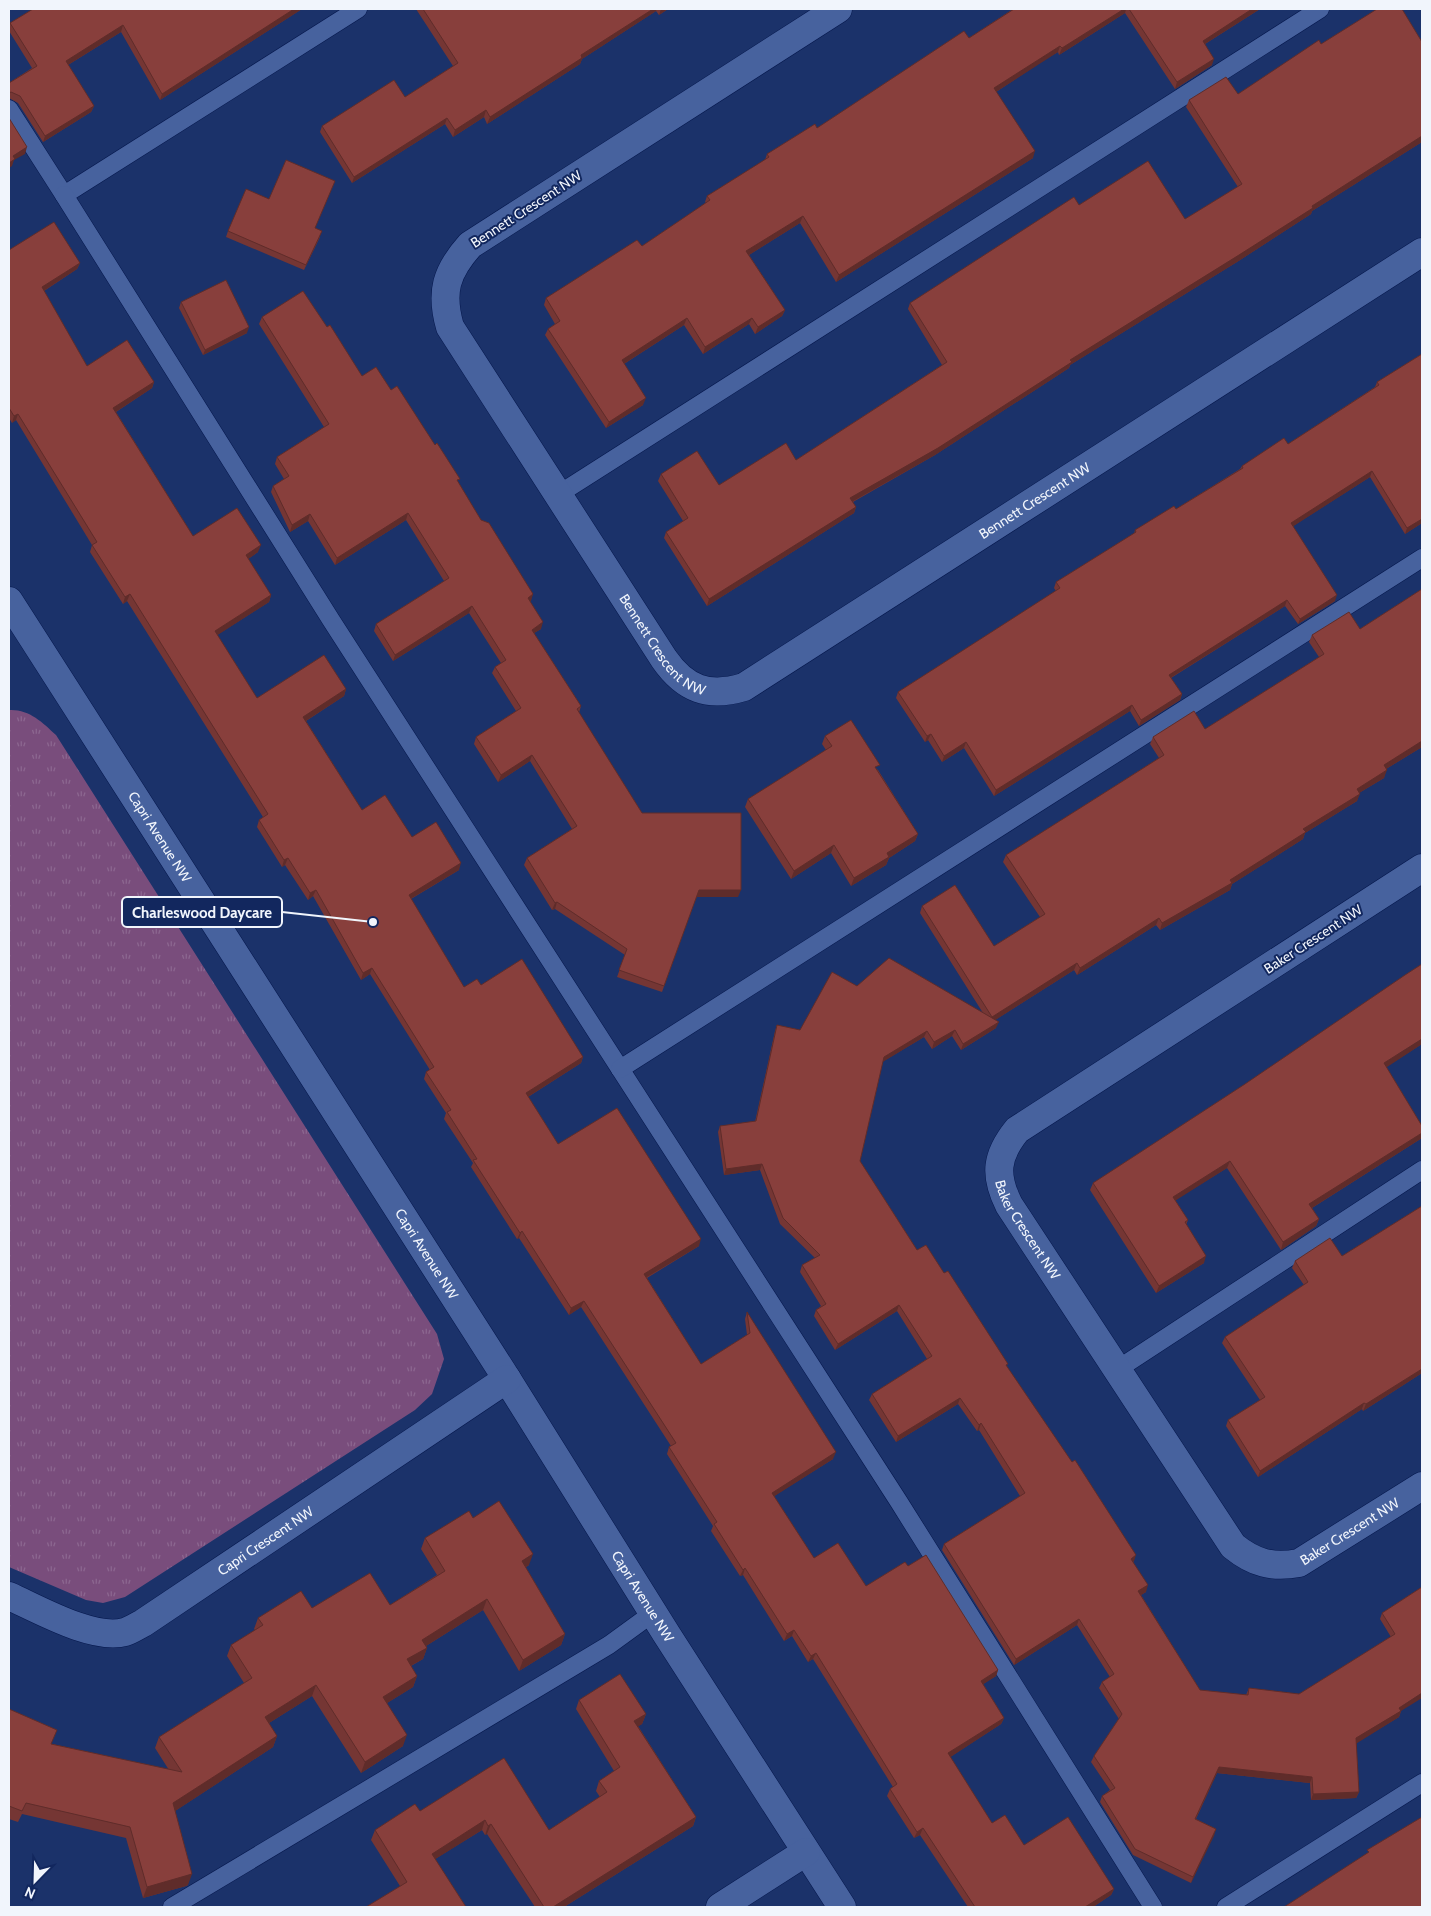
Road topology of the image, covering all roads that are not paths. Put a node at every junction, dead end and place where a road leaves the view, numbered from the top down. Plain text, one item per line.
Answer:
1 (358, 9) edge
2 (838, 9) edge
3 (1320, 9) edge
4 (9, 109) edge
5 (64, 195) junction
6 (1422, 252) edge
7 (559, 494) junction
8 (1422, 558) edge
9 (9, 601) edge
10 (1422, 868) edge
11 (620, 1069) junction
12 (1422, 1170) edge
13 (1118, 1369) junction
14 (507, 1379) junction
15 (1422, 1486) edge
16 (9, 1596) edge
17 (653, 1613) junction
18 (1422, 1783) edge
19 (806, 1852) junction
20 (172, 1907) edge
21 (720, 1907) edge
22 (842, 1907) edge
23 (1152, 1907) edge
24 (1226, 1907) edge

1 - 5 lane
2 - 7 street, Bennett Crescent NW
3 - 7 lane
4 - 5 lane
5 - 11 lane
6 - 7 street, Bennett Crescent NW
8 - 11 lane
9 - 14 street, Capri Avenue NW
10 - 13 street, Baker Crescent NW
11 - 23 lane
12 - 13 lane
13 - 15 street, Baker Crescent NW
14 - 16 street, Capri Crescent NW
14 - 17 street, Capri Avenue NW
17 - 19 street, Capri Avenue NW
17 - 20 lane
18 - 24 lane
19 - 21 street
19 - 22 street, Capri Avenue NW

